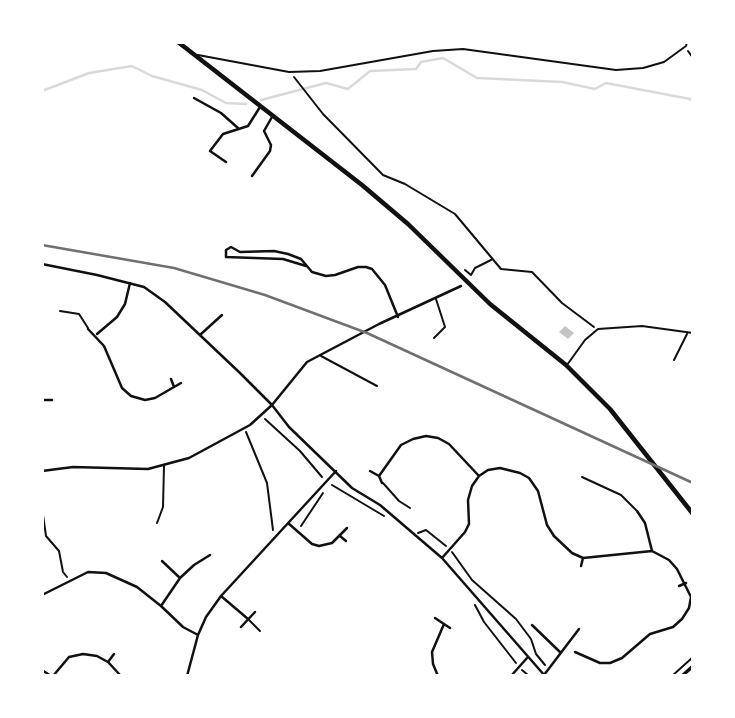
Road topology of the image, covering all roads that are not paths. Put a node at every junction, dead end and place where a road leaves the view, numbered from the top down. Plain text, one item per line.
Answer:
1 (178, 42) edge
2 (687, 42) edge
3 (193, 55) junction
4 (194, 98) dead end
5 (260, 107) junction
6 (272, 117) junction
7 (238, 128) junction
8 (226, 162) dead end
9 (252, 176) dead end
10 (42, 264) edge
11 (306, 266) junction
12 (130, 283) junction
13 (461, 286) dead end
14 (436, 298) junction
15 (60, 311) dead end
16 (222, 315) dead end
17 (398, 317) junction
18 (88, 329) joint
19 (688, 333) junction
20 (693, 333) edge
21 (201, 334) junction
22 (96, 335) junction
23 (433, 338) dead end
24 (320, 355) junction
25 (674, 360) dead end
26 (566, 365) junction
27 (171, 379) dead end
28 (181, 383) dead end
29 (377, 386) dead end
30 (173, 387) junction
31 (42, 400) edge
32 (52, 400) dead end
33 (272, 405) junction
34 (164, 465) junction
35 (42, 471) edge
36 (336, 471) junction
37 (370, 471) dead end
38 (379, 476) junction
39 (479, 476) junction
40 (582, 477) dead end
41 (382, 483) joint
42 (410, 508) dead end
43 (637, 511) joint
44 (693, 514) edge
45 (157, 523) dead end
46 (288, 523) junction
47 (347, 527) dead end
48 (340, 536) junction
49 (346, 541) dead end
50 (652, 551) junction
51 (210, 555) dead end
52 (442, 558) junction
53 (583, 558) junction
54 (163, 561) dead end
55 (582, 566) dead end
56 (180, 578) junction
57 (686, 583) junction
58 (679, 586) dead end
59 (42, 595) edge
60 (221, 596) junction
61 (161, 606) junction
62 (255, 612) dead end
63 (435, 618) dead end
64 (248, 619) junction
65 (444, 624) junction
66 (532, 625) dead end
67 (241, 627) dead end
68 (450, 628) dead end
69 (579, 629) dead end
70 (260, 631) dead end
71 (198, 635) junction
72 (575, 652) dead end
73 (561, 653) junction
74 (114, 654) dead end
75 (527, 658) junction
76 (108, 662) junction
77 (693, 666) edge
78 (42, 670) edge
79 (52, 676) edge
80 (121, 676) edge
81 (187, 676) edge
82 (438, 676) edge
83 (511, 676) edge
84 (545, 676) edge
85 (682, 676) edge

1 - 3 main road
2 - 3 lane
3 - 5 main road
4 - 7 street
5 - 6 main road
5 - 7 street
6 - 9 street
6 - 26 main road
7 - 8 street
10 - 12 street
11 - 11 street
11 - 17 street
12 - 21 street
12 - 22 street
13 - 14 street
14 - 17 street
14 - 23 lane
15 - 18 lane
16 - 21 street
17 - 24 street
18 - 22 street
19 - 20 lane
19 - 25 lane
19 - 26 lane
21 - 33 street
22 - 30 street
24 - 29 lane
24 - 33 street
26 - 44 main road
27 - 30 street
28 - 30 street
31 - 32 street
33 - 34 street
33 - 36 street
34 - 35 street
34 - 45 lane
36 - 46 street
36 - 52 street
37 - 38 street
38 - 39 street
38 - 41 street
39 - 52 street
39 - 53 street
40 - 43 lane
41 - 42 lane
43 - 50 street
46 - 48 street
46 - 60 street
47 - 48 street
48 - 49 street
50 - 53 street
50 - 57 street
51 - 56 street
52 - 75 street
53 - 55 street
54 - 56 street
56 - 61 street
57 - 58 street
57 - 72 street
59 - 61 street
60 - 64 street
60 - 71 street
61 - 71 street
62 - 64 street
63 - 65 street
64 - 67 street
64 - 70 lane
65 - 68 street
65 - 82 street
66 - 73 street
69 - 73 street
71 - 81 street
73 - 84 street
74 - 76 street
75 - 83 street
75 - 84 street
76 - 79 street
76 - 80 street
77 - 85 street
78 - 79 street

